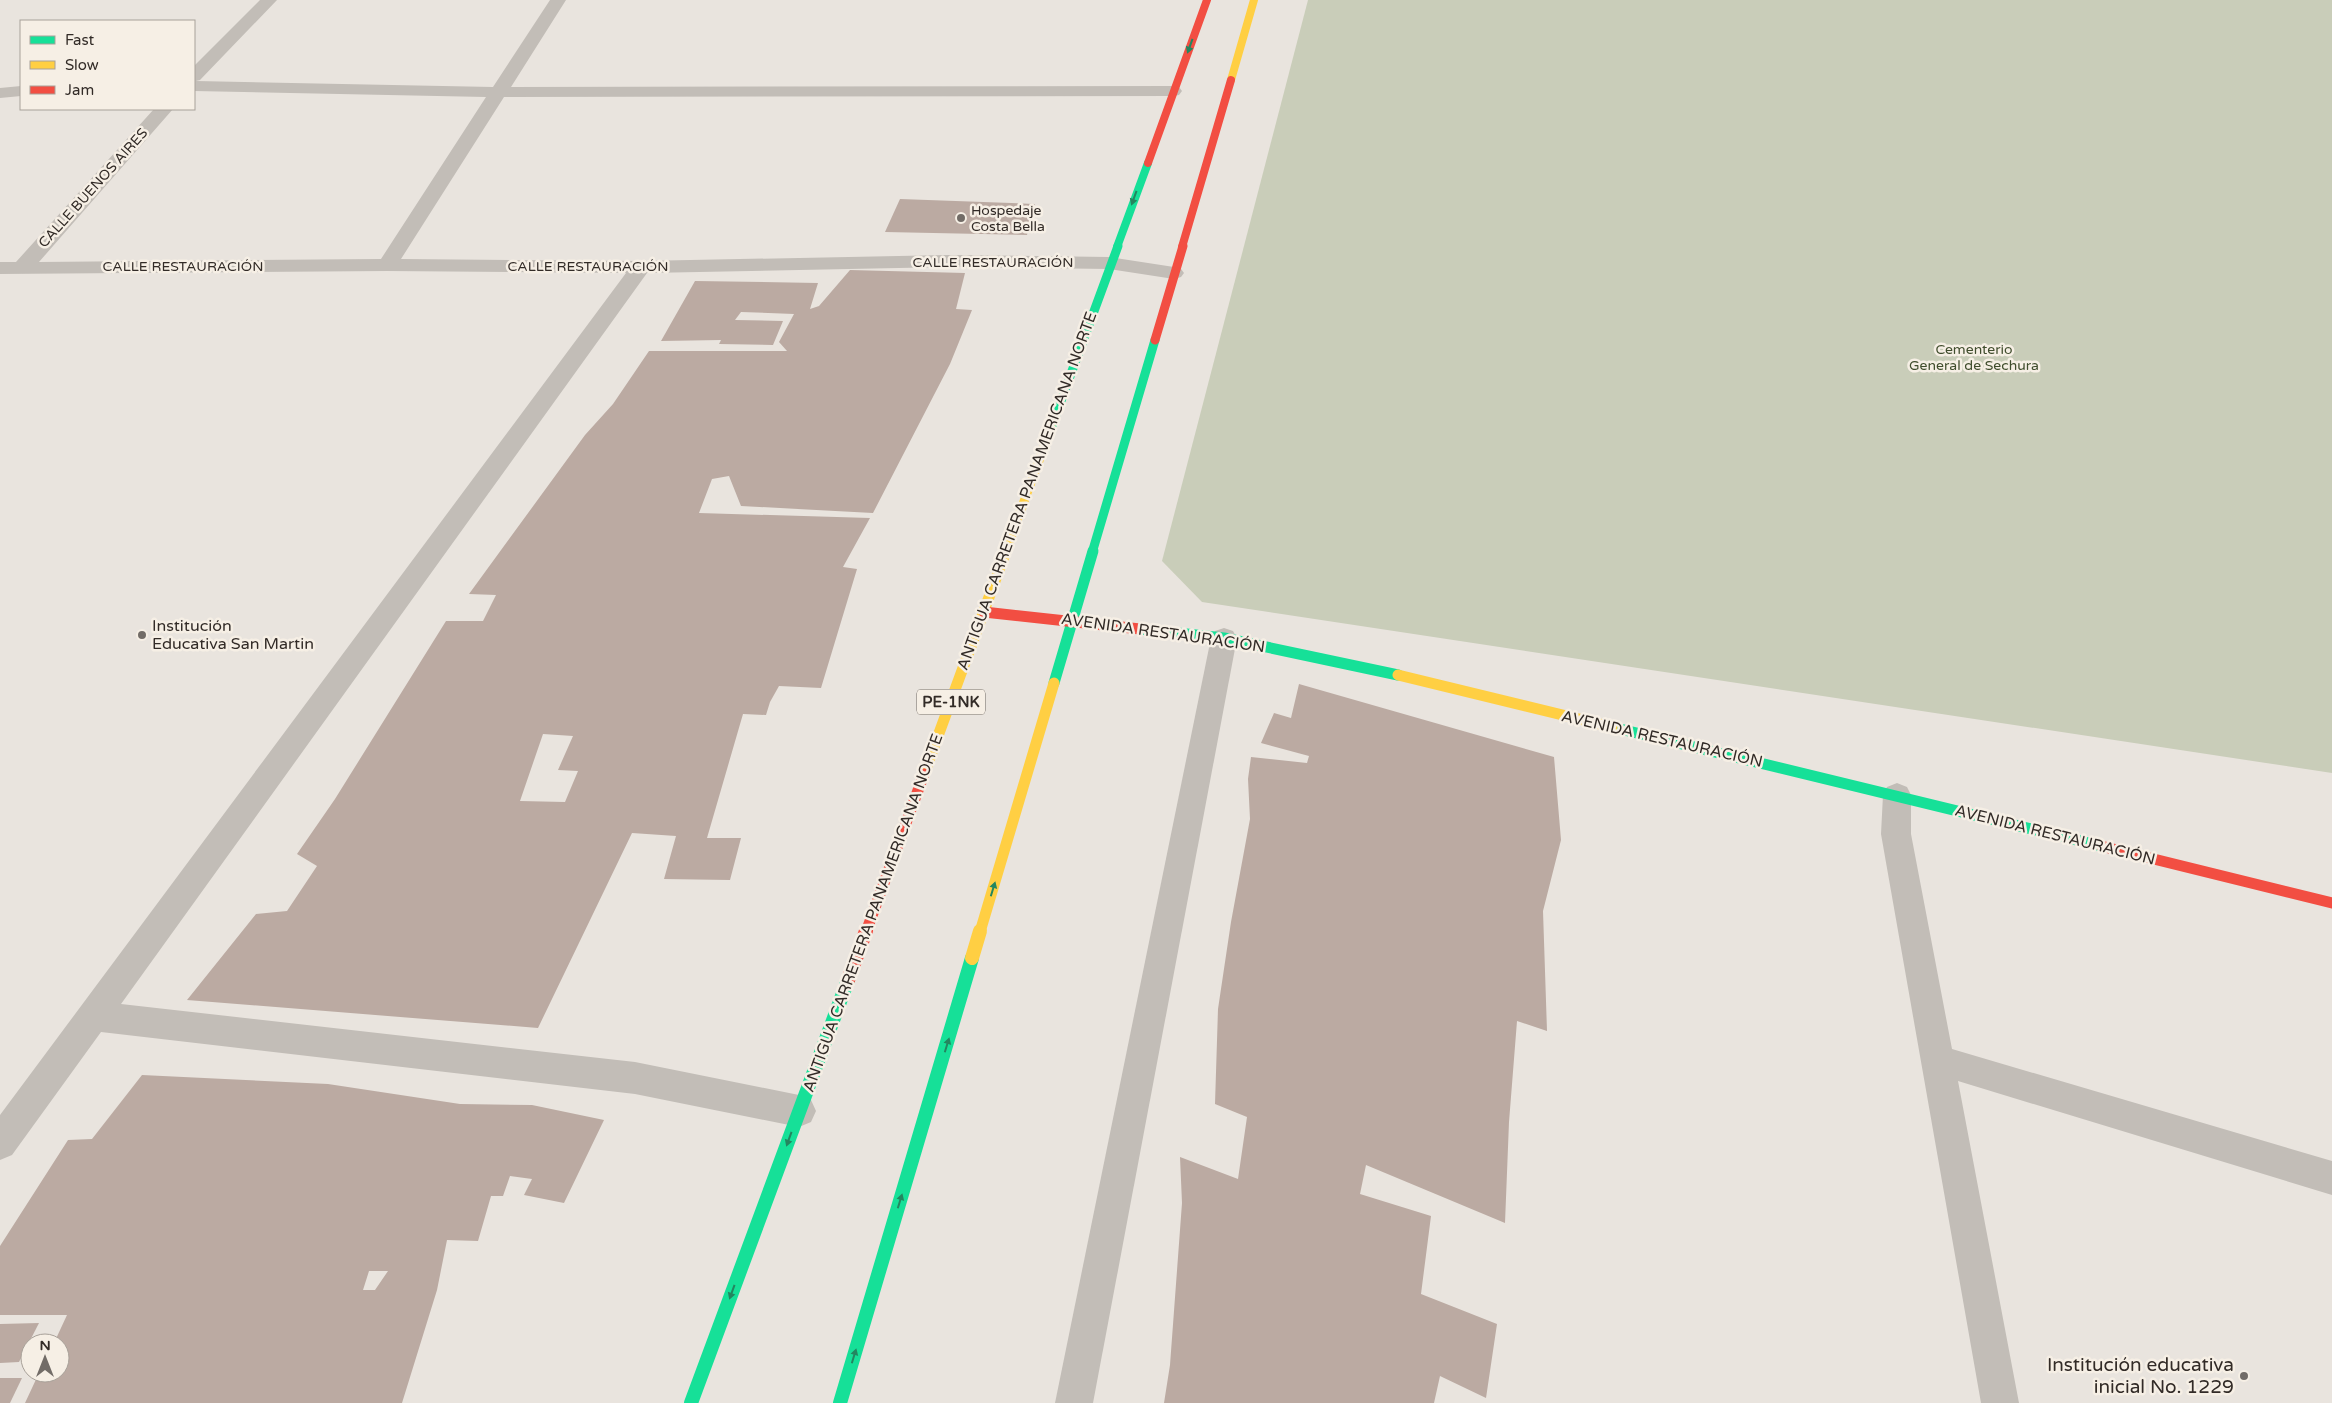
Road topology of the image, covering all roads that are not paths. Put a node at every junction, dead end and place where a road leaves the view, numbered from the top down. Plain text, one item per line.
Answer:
1 (269, 0) edge
2 (558, 0) edge
3 (1207, 0) edge
4 (1254, 0) edge
5 (195, 75) edge
6 (195, 86) edge
7 (1173, 91) junction
8 (0, 92) edge
9 (20, 92) edge
10 (500, 92) junction
11 (163, 110) edge
12 (1110, 264) junction
13 (387, 265) junction
14 (641, 267) junction
15 (0, 268) edge
16 (22, 268) junction
17 (1174, 273) junction
18 (984, 612) junction
19 (1073, 620) junction
20 (1224, 638) junction
21 (1897, 795) junction
22 (2332, 903) edge
23 (93, 1016) junction
24 (1938, 1060) junction
25 (799, 1111) junction
26 (0, 1143) edge
27 (2332, 1178) edge
28 (691, 1403) edge
29 (840, 1403) edge
30 (1074, 1403) edge
31 (2000, 1403) edge

1 - 5 street
2 - 10 street
3 -> 7 main road, ANTIGUA CARRETERA PANAMERICANA NORTE / PE-1NK
4 - 17 main road
6 - 10 street
7 - 10 street
7 -> 12 main road, ANTIGUA CARRETERA PANAMERICANA NORTE / PE-1NK
8 - 9 street
10 - 13 street
11 - 16 street, CALLE BUENOS AIRES
12 - 14 street, CALLE RESTAURACIÓN
12 - 17 street, CALLE RESTAURACIÓN
12 - 18 main road, ANTIGUA CARRETERA PANAMERICANA NORTE / PE-1NK
13 - 14 street, CALLE RESTAURACIÓN
13 - 16 street, CALLE RESTAURACIÓN
14 - 23 street
15 - 16 street, CALLE RESTAURACIÓN
17 - 19 main road
18 - 19 main road, AVENIDA RESTAURACIÓN
18 - 25 main road, ANTIGUA CARRETERA PANAMERICANA NORTE / PE-1NK
19 - 20 main road, AVENIDA RESTAURACIÓN
29 -> 19 main road
20 - 21 main road, AVENIDA RESTAURACIÓN
20 - 30 street
21 - 22 main road, AVENIDA RESTAURACIÓN
21 - 24 street
23 - 25 street
23 - 26 street
24 - 27 street
24 - 31 street
25 -> 28 main road, ANTIGUA CARRETERA PANAMERICANA NORTE / PE-1NK

